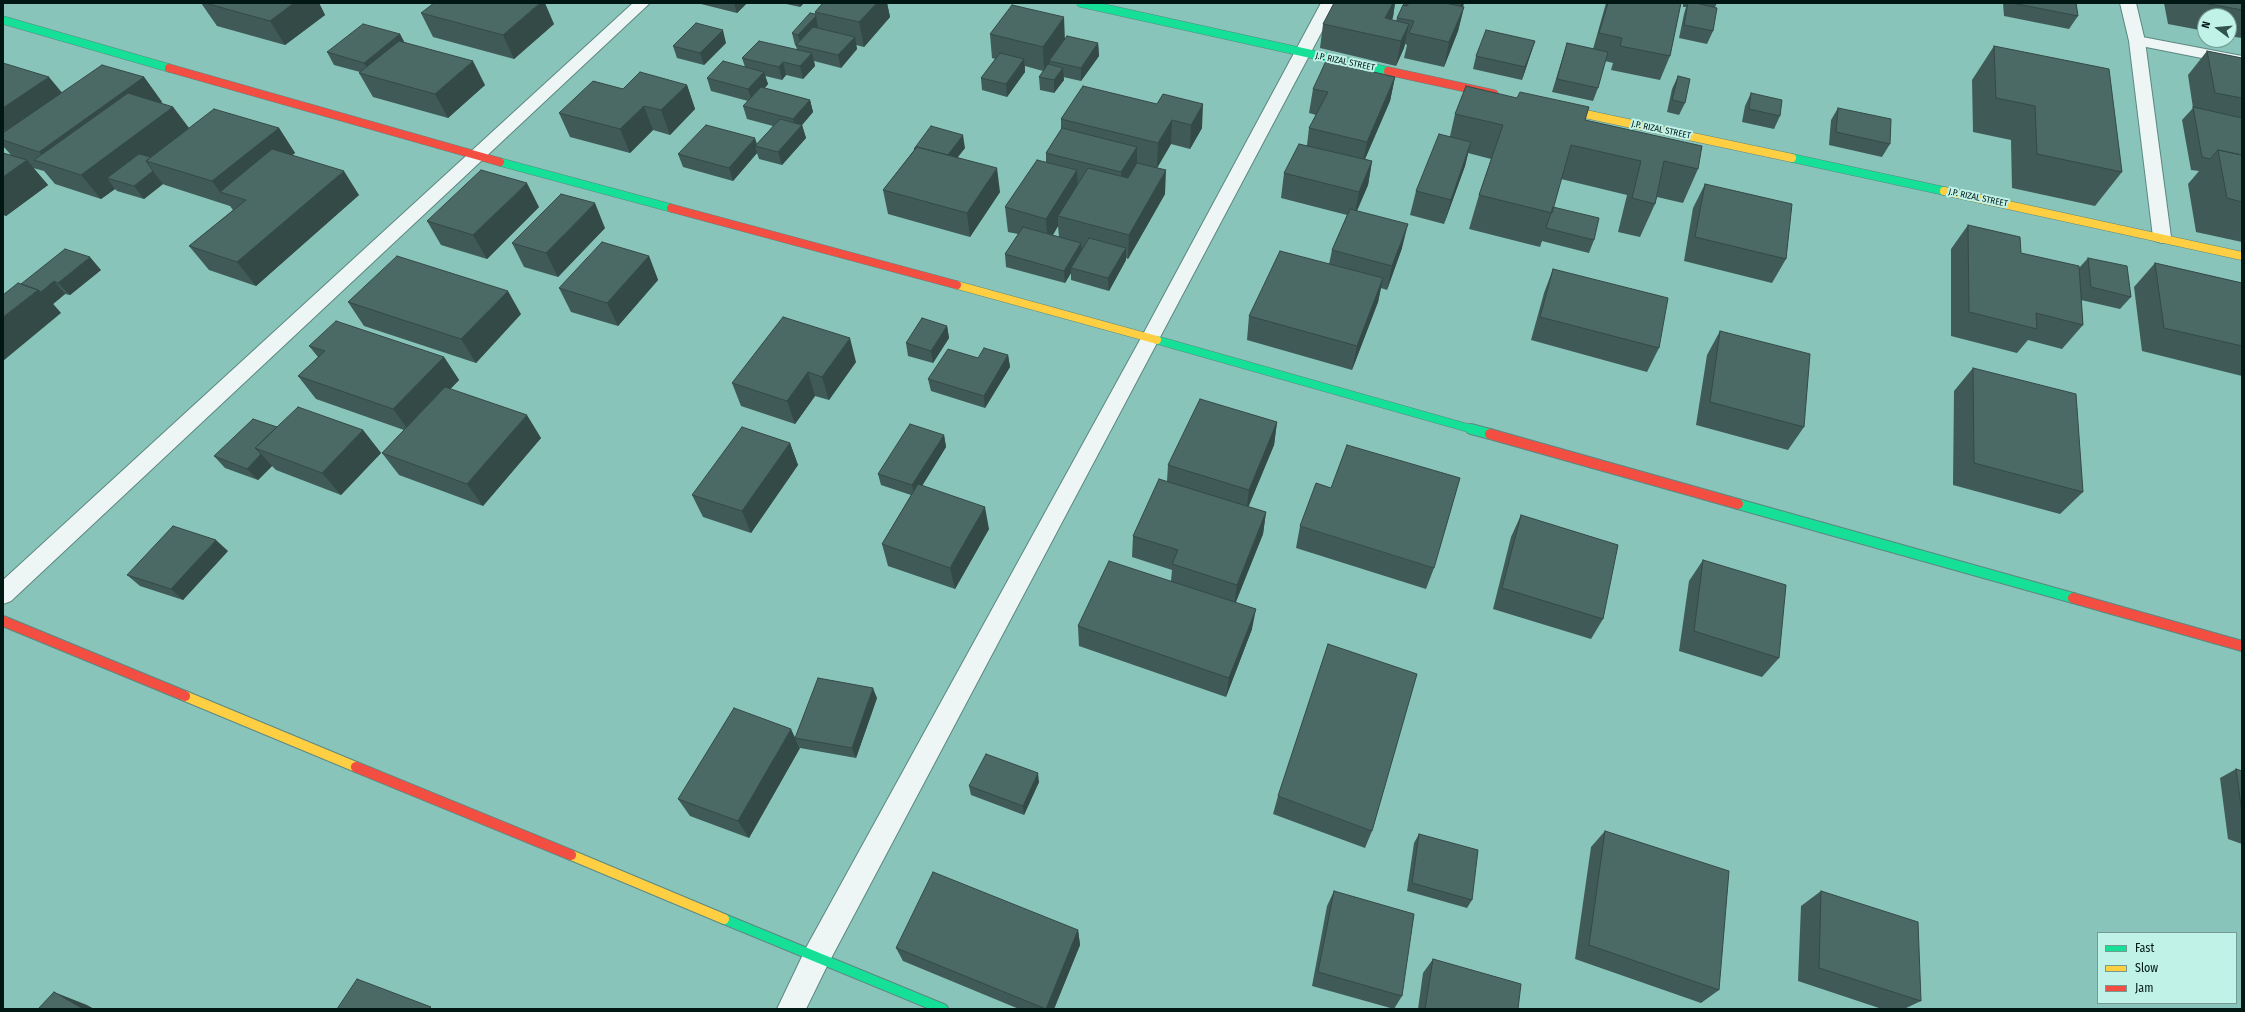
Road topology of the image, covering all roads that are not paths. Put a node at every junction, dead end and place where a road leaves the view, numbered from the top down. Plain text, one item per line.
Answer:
1 (642, 3) edge
2 (1081, 3) edge
3 (1329, 3) edge
4 (2128, 3) edge
5 (3, 20) edge
6 (2137, 41) junction
7 (1303, 54) junction
8 (2242, 61) edge
9 (1506, 97) edge
10 (1545, 105) edge
11 (478, 156) junction
12 (2162, 237) junction
13 (2242, 256) edge
14 (1151, 338) junction
15 (3, 594) edge
16 (3, 621) edge
17 (2242, 646) edge
18 (817, 956) junction
19 (791, 1009) edge
20 (943, 1009) edge

1 - 11 street
2 - 7 street, J.P. RIZAL STREET
3 - 7 street
4 - 6 street
5 - 11 street
6 - 8 street
6 - 12 street
7 - 9 street, J.P. RIZAL STREET
7 - 14 street
10 - 12 street, J.P. RIZAL STREET
11 - 14 street
11 - 15 street
12 - 13 street, J.P. RIZAL STREET
14 - 17 street
14 - 18 street
16 - 18 street
18 - 19 street
18 - 20 street

